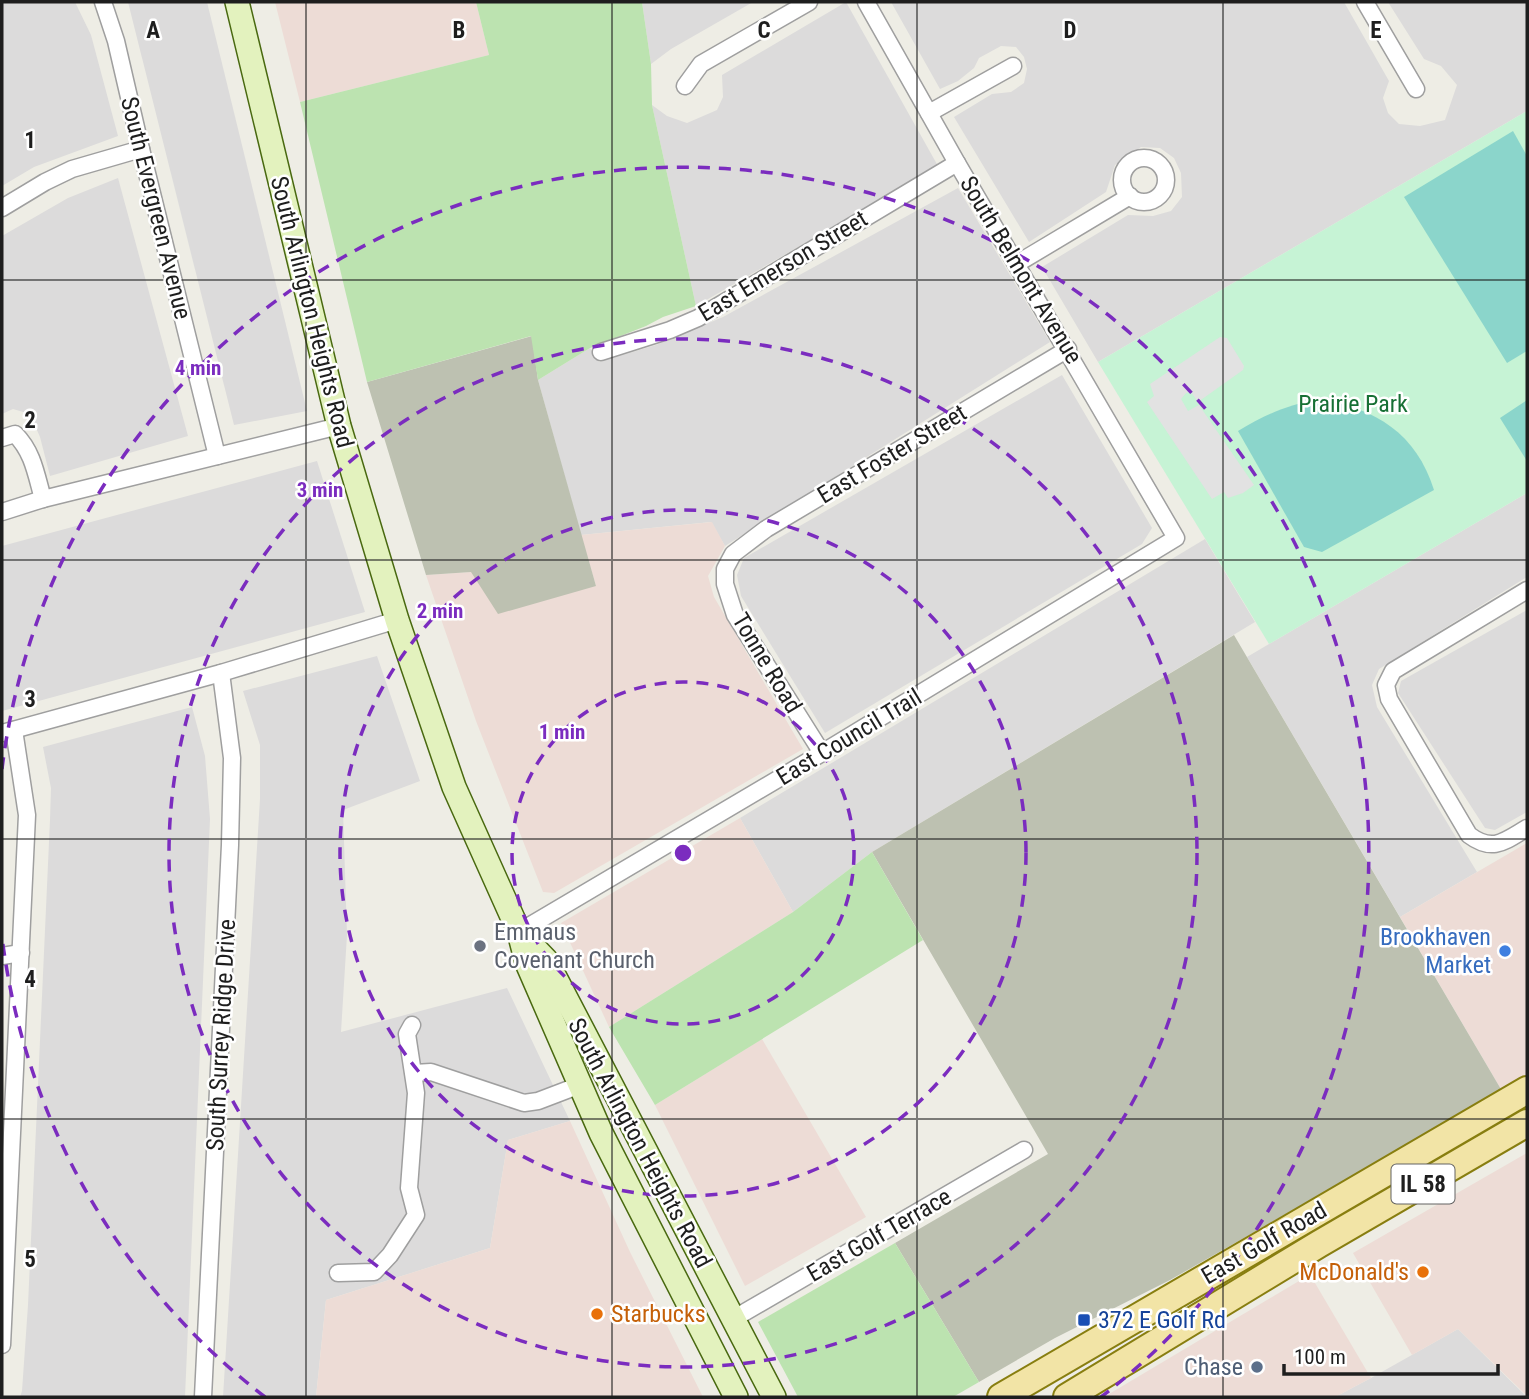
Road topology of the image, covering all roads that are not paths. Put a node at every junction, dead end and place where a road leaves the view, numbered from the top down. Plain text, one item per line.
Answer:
1 (103, 2) edge
2 (237, 2) edge
3 (809, 2) edge
4 (866, 2) edge
5 (1365, 2) edge
6 (1013, 66) dead end
7 (685, 86) dead end
8 (1416, 89) dead end
9 (929, 113) junction
10 (141, 149) junction
11 (957, 163) junction
12 (1130, 196) dead end
13 (2, 208) edge
14 (1018, 263) junction
15 (1068, 349) junction
16 (601, 352) dead end
17 (339, 426) junction
18 (2, 438) edge
19 (216, 456) junction
20 (43, 499) junction
21 (3, 506) edge
22 (1177, 538) joint
23 (725, 569) joint
24 (1527, 590) edge
25 (397, 620) junction
26 (221, 673) junction
27 (8, 732) edge
28 (822, 753) junction
29 (1527, 828) edge
30 (519, 932) junction
31 (21, 953) junction
32 (2, 956) edge
33 (412, 1025) dead end
34 (414, 1073) junction
35 (580, 1085) junction
36 (1527, 1090) edge
37 (1527, 1123) edge
38 (1024, 1150) dead end
39 (338, 1273) dead end
40 (733, 1320) junction
41 (2, 1345) edge
42 (203, 1397) edge
43 (736, 1397) edge
44 (774, 1397) edge
45 (1001, 1397) edge
46 (1067, 1397) edge

1 - 10 street, South Evergreen Avenue
2 - 17 main road, South Arlington Heights Road
3 - 7 street
4 - 9 street, South Belmont Avenue
5 - 8 street
6 - 9 street
9 - 11 street, South Belmont Avenue
10 - 13 street
10 - 19 street, South Evergreen Avenue
11 - 14 street, South Belmont Avenue
11 - 16 street, East Emerson Street
12 - 14 street
14 - 15 street, South Belmont Avenue
15 - 22 street, South Belmont Avenue
15 - 23 street, East Foster Street
17 - 19 street
17 - 25 main road, South Arlington Heights Road
18 - 20 street
19 - 20 street
20 - 21 street
22 - 28 street, East Council Trail
23 - 28 street, Tonne Road
24 - 29 street
25 - 26 street
25 - 30 main road, South Arlington Heights Road
26 - 27 street
26 - 42 street, South Surrey Ridge Drive
27 - 31 street
28 - 30 street, East Council Trail
30 - 35 main road, South Arlington Heights Road
30 - 40 main road, South Arlington Heights Road
31 - 32 street
31 - 41 street
33 - 34 street
34 - 35 street
34 - 39 street
35 - 43 main road, South Arlington Heights Road
36 - 45 main road, East Golf Road / IL 58
37 - 46 main road, East Golf Road / IL 58
38 - 40 street, East Golf Terrace
40 - 44 main road, South Arlington Heights Road

